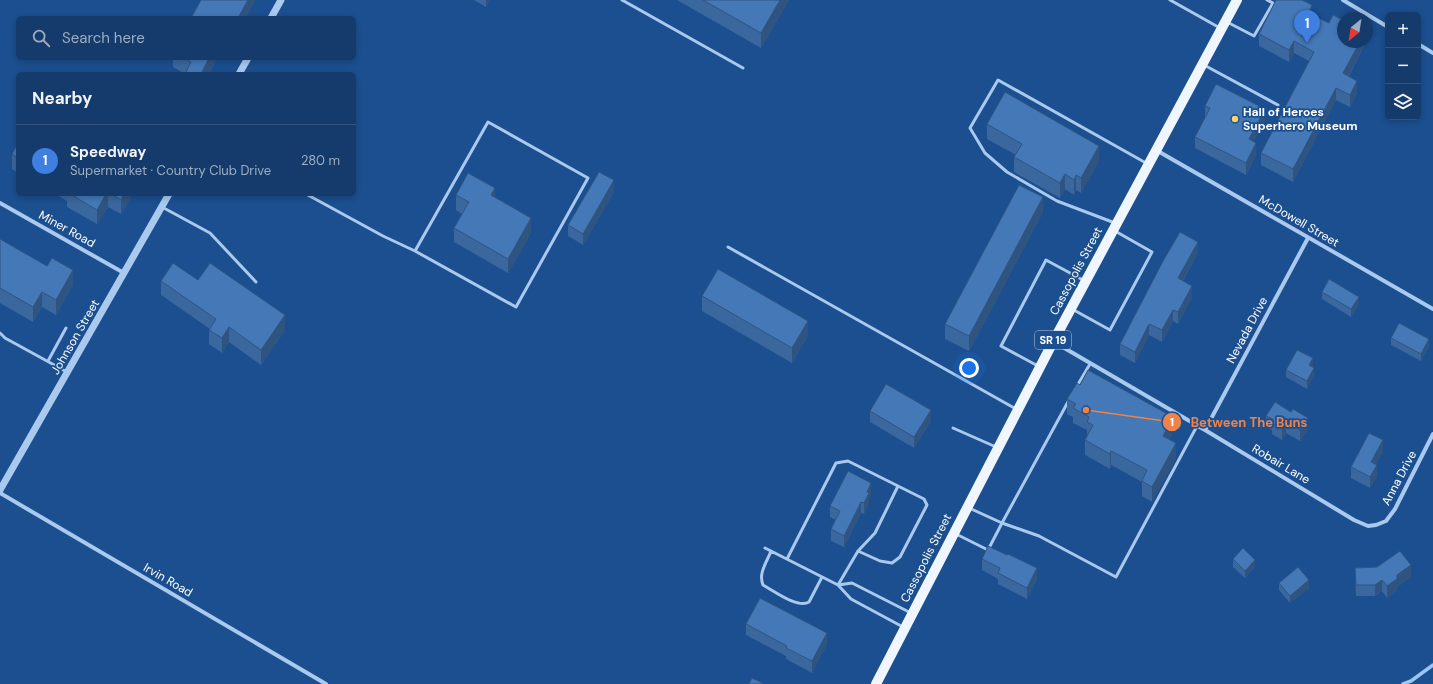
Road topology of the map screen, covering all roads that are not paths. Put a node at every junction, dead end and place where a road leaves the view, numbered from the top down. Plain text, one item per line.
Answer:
1 (281, 0) edge
2 (622, 0) edge
3 (1170, 0) edge
4 (1237, 0) edge
5 (1267, 0) edge
6 (1277, 0) edge
7 (1343, 0) edge
8 (1273, 3) junction
9 (272, 16) edge
10 (1224, 25) junction
11 (1385, 25) edge
12 (1421, 46) edge
13 (1433, 53) edge
14 (247, 60) edge
15 (1202, 64) junction
16 (742, 68) dead end
17 (239, 72) edge
18 (1278, 105) dead end
19 (1156, 150) junction
20 (1148, 164) junction
21 (169, 196) edge
22 (310, 196) edge
23 (0, 203) edge
24 (162, 207) junction
25 (1114, 227) junction
26 (1308, 238) junction
27 (728, 247) dead end
28 (415, 251) junction
29 (124, 273) junction
30 (1085, 281) junction
31 (256, 282) dead end
32 (1071, 308) junction
33 (1433, 309) edge
34 (66, 328) dead end
35 (0, 333) edge
36 (1053, 342) junction
37 (48, 361) junction
38 (1090, 364) junction
39 (1040, 367) junction
40 (67, 372) junction
41 (1075, 389) edge
42 (1071, 396) edge
43 (1017, 410) junction
44 (1197, 426) junction
45 (953, 428) dead end
46 (1205, 430) junction
47 (1433, 434) edge
48 (998, 448) junction
49 (898, 486) junction
50 (0, 491) edge
51 (967, 508) junction
52 (1002, 523) junction
53 (1376, 525) joint
54 (954, 533) junction
55 (765, 548) dead end
56 (988, 550) junction
57 (771, 551) junction
58 (858, 551) junction
59 (995, 554) edge
60 (787, 559) junction
61 (822, 577) junction
62 (838, 585) junction
63 (913, 614) junction
64 (905, 628) junction
65 (326, 684) edge
66 (876, 684) edge

1 - 9 street
2 - 16 lane
3 - 10 lane
4 - 10 main road, Cassopolis Street / SR 19
5 - 8 lane
6 - 8 lane
7 - 11 street
8 - 10 lane
10 - 15 main road, Cassopolis Street / SR 19
12 - 13 street
14 - 17 street
15 - 18 lane
15 - 19 main road, Cassopolis Street / SR 19
19 - 20 main road, Cassopolis Street / SR 19
19 - 26 street, McDowell Street
20 - 25 main road, Cassopolis Street / SR 19
20 - 25 lane
21 - 24 street, Johnson Street
22 - 28 lane
23 - 29 street, Miner Road
24 - 29 street, Johnson Street
24 - 31 lane
25 - 30 main road, Cassopolis Street / SR 19
25 - 32 lane
26 - 33 street, McDowell Street
26 - 46 street, Nevada Drive
27 - 43 lane
28 - 28 lane
29 - 40 street, Johnson Street
30 - 32 main road, Cassopolis Street / SR 19
30 - 39 lane
32 - 36 main road, Cassopolis Street / SR 19
34 - 37 lane
35 - 37 lane
36 - 38 street, Robair Lane
36 - 39 main road, Cassopolis Street / SR 19
37 - 40 lane
38 - 41 lane
38 - 44 street, Robair Lane
39 - 43 main road, Cassopolis Street / SR 19
40 - 50 street, Johnson Street
42 - 52 lane
43 - 48 main road, Cassopolis Street / SR 19
44 - 46 street, Robair Lane
44 - 52 lane
45 - 48 lane
46 - 53 street, Robair Lane
47 - 53 street, Anna Drive
48 - 51 main road, Cassopolis Street / SR 19
49 - 58 lane
49 - 58 lane
49 - 60 lane
50 - 65 street, Irvin Road
51 - 52 lane
51 - 54 main road, Cassopolis Street / SR 19
52 - 56 lane
54 - 56 lane
54 - 63 main road, Cassopolis Street / SR 19
55 - 57 lane
56 - 59 lane
57 - 60 lane
57 - 61 lane
58 - 62 lane
60 - 61 lane
61 - 62 lane
62 - 63 lane
62 - 64 lane
63 - 64 main road, Cassopolis Street / SR 19
64 - 66 main road, Cassopolis Street / SR 19

